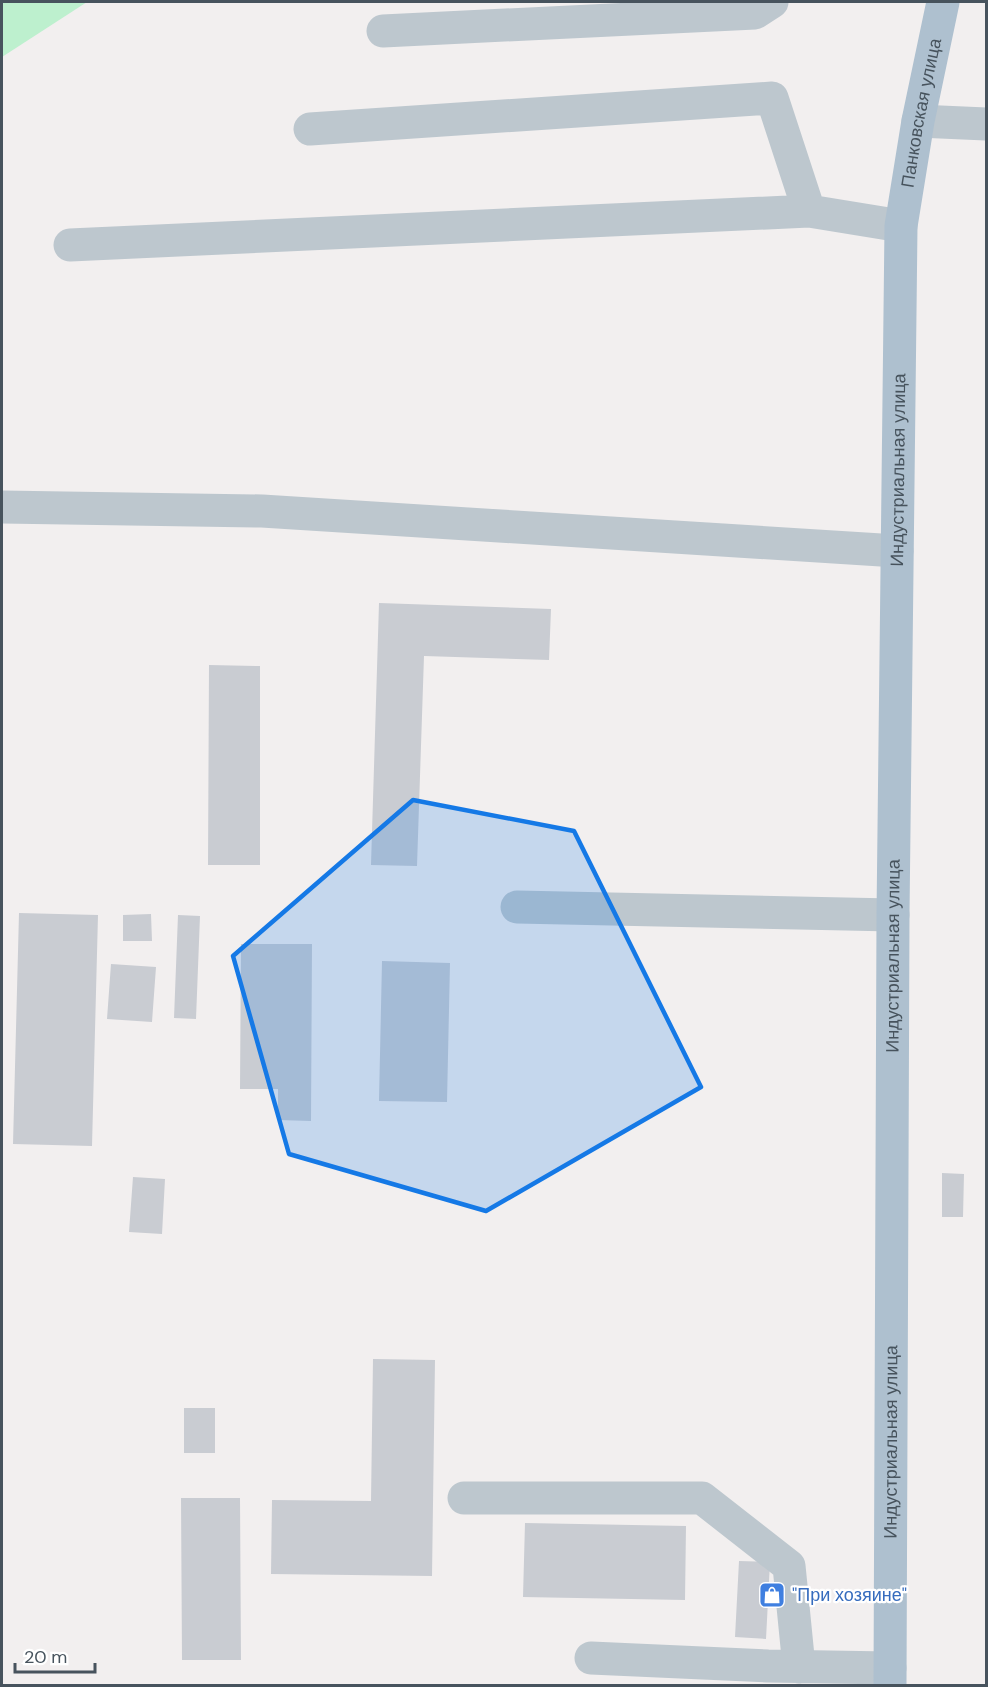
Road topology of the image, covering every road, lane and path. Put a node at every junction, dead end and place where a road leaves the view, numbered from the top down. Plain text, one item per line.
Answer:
1 (772, 2) edge
2 (943, 2) edge
3 (383, 31) dead end
4 (918, 121) junction
5 (987, 124) edge
6 (310, 129) dead end
7 (809, 211) junction
8 (901, 226) junction
9 (70, 245) dead end
10 (2, 507) edge
11 (897, 551) junction
12 (517, 907) dead end
13 (893, 915) junction
14 (464, 1498) dead end
15 (591, 1658) dead end
16 (799, 1667) junction
17 (890, 1677) edge

1 - 3 street
2 - 4 main road, Панковская улица
4 - 5 street
4 - 8 main road, Панковская улица
6 - 7 street
7 - 8 street
7 - 9 street
8 - 11 main road, Индустриальная улица
10 - 11 street
11 - 13 main road, Индустриальная улица
12 - 13 street
13 - 17 main road, Индустриальная улица
14 - 16 street
15 - 16 street
16 - 17 street

